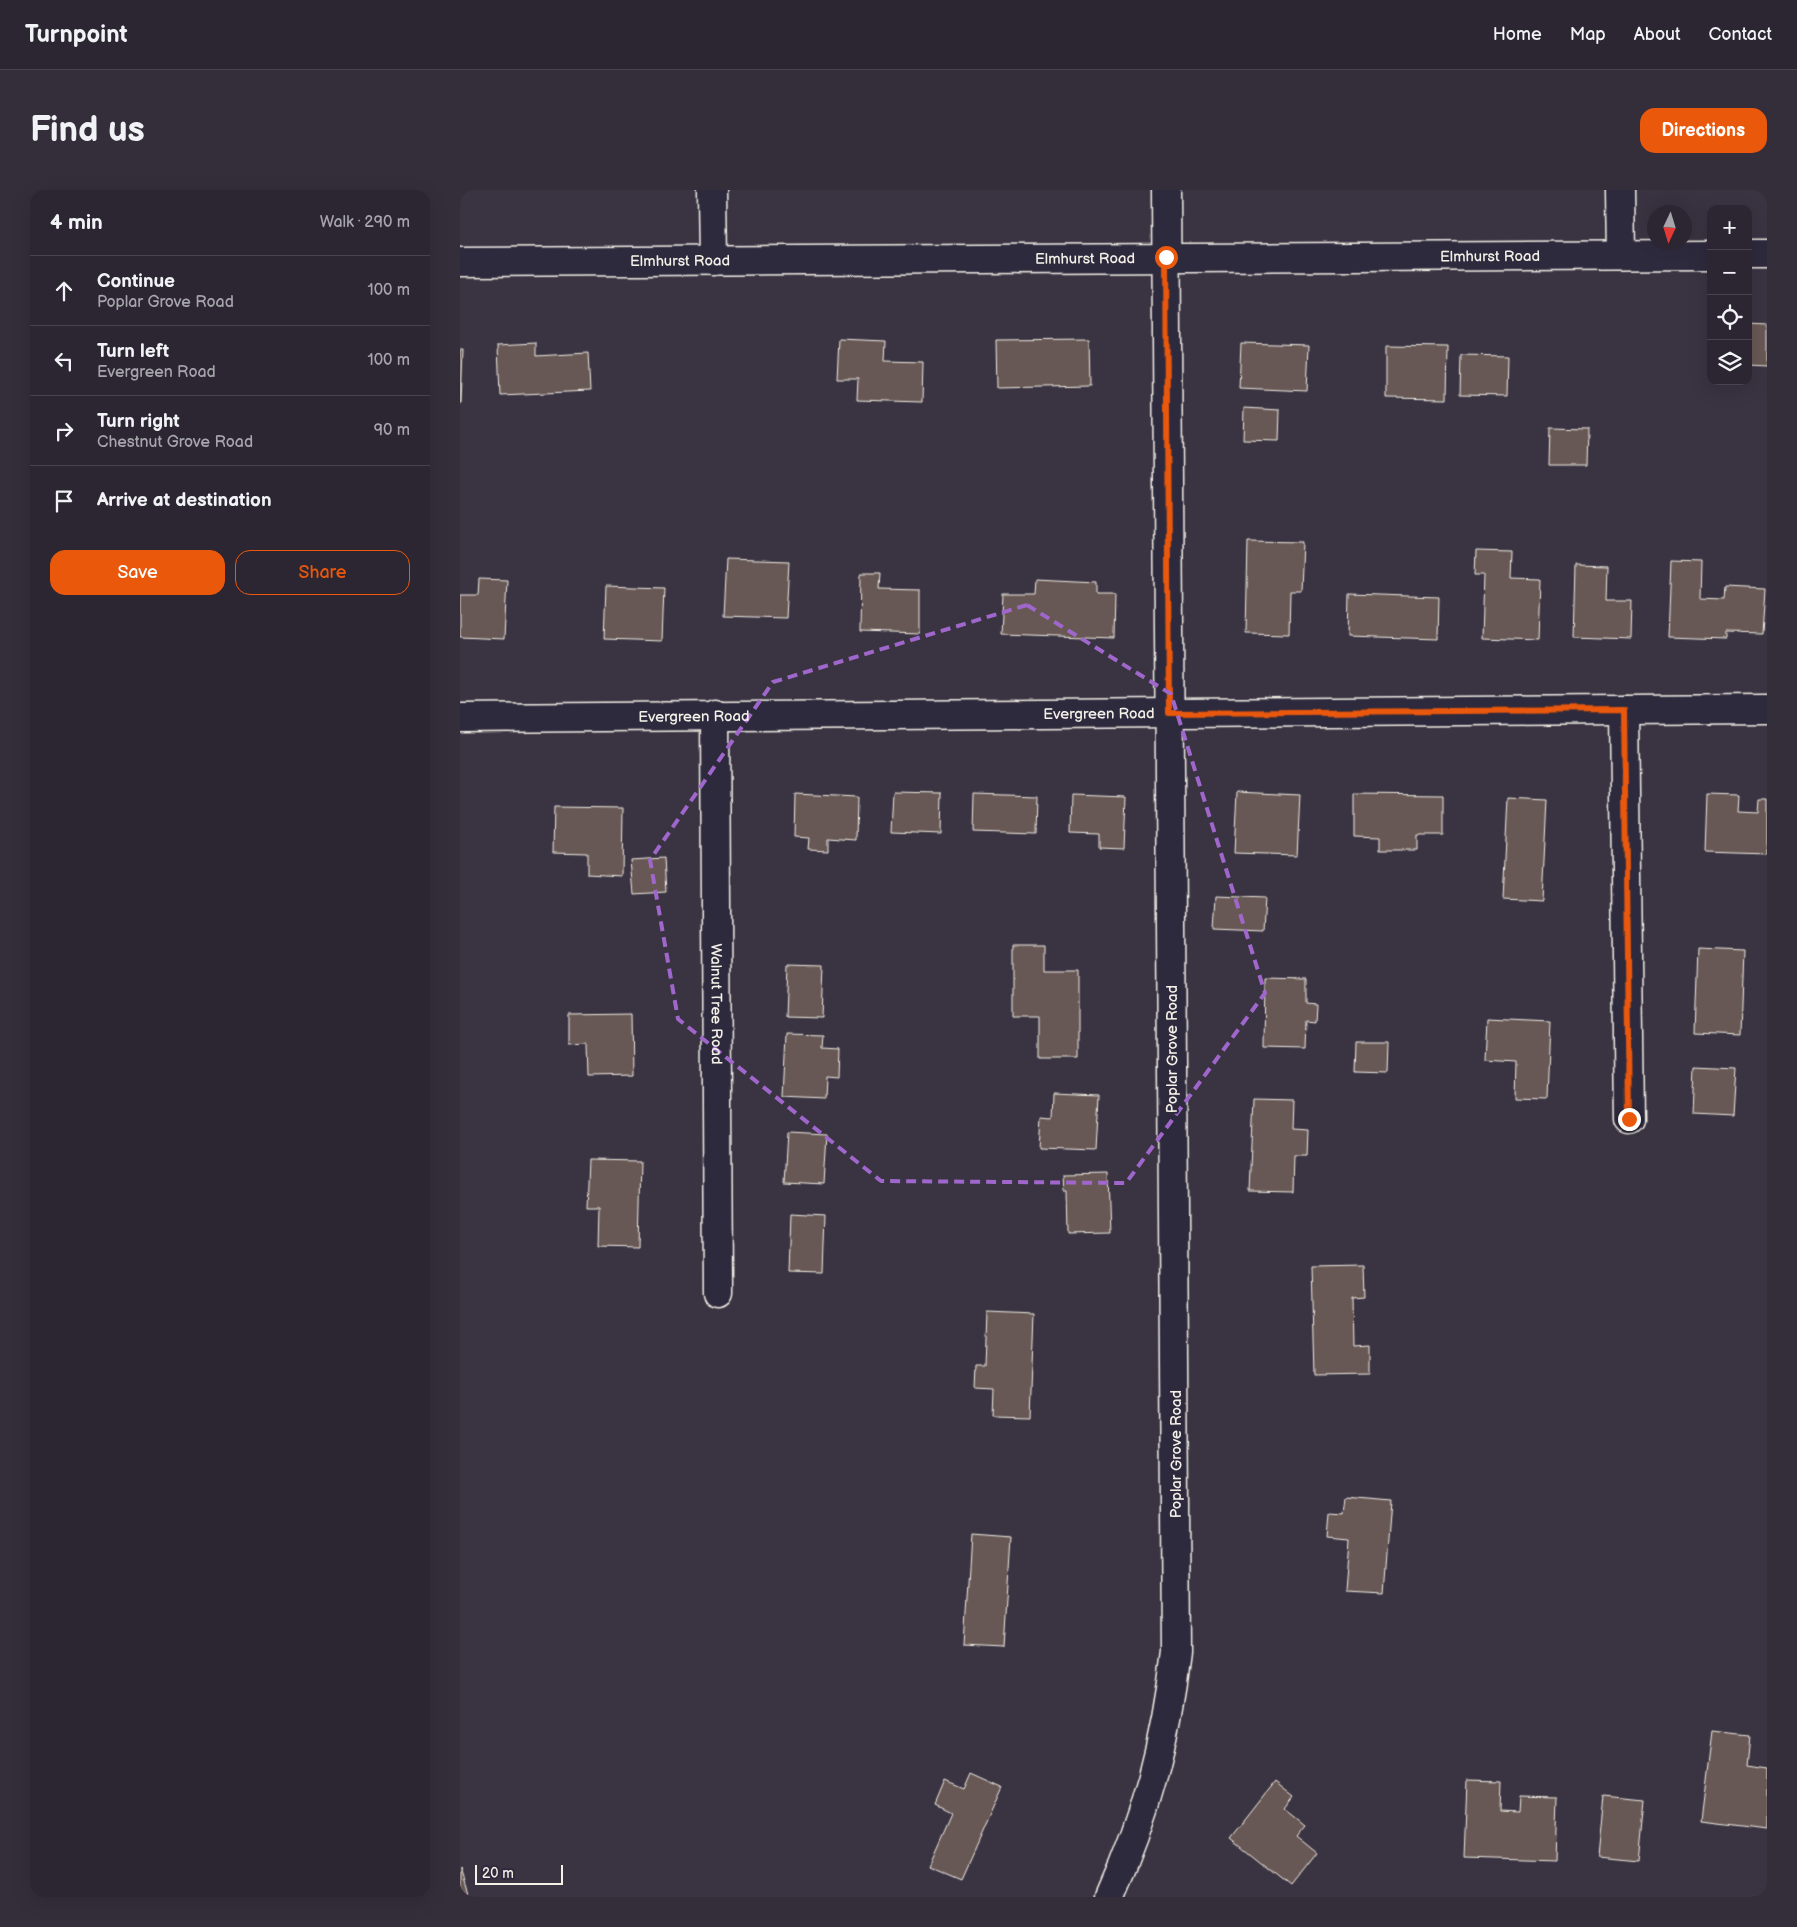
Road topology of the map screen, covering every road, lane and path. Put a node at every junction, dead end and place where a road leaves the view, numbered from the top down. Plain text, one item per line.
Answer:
1 (712, 190) edge
2 (1166, 190) edge
3 (1620, 190) edge
4 (1707, 254) edge
5 (1752, 254) edge
6 (1767, 254) edge
7 (1621, 255) junction
8 (1166, 257) junction
9 (713, 261) junction
10 (460, 262) edge
11 (1767, 709) edge
12 (1624, 710) junction
13 (1169, 713) junction
14 (715, 714) junction
15 (460, 718) edge
16 (1629, 1119) dead end
17 (718, 1293) dead end
18 (1109, 1897) edge

1 - 9 street
2 - 8 street, Poplar Grove Road
3 - 7 street
4 - 7 street, Elmhurst Road
5 - 6 street
7 - 8 street, Elmhurst Road
8 - 9 street, Elmhurst Road
8 - 13 street, Poplar Grove Road
9 - 10 street, Elmhurst Road
11 - 12 street, Evergreen Road
12 - 13 street, Evergreen Road
12 - 16 street
13 - 14 street, Evergreen Road
13 - 18 street, Poplar Grove Road
14 - 15 street, Evergreen Road
14 - 17 street, Walnut Tree Road

